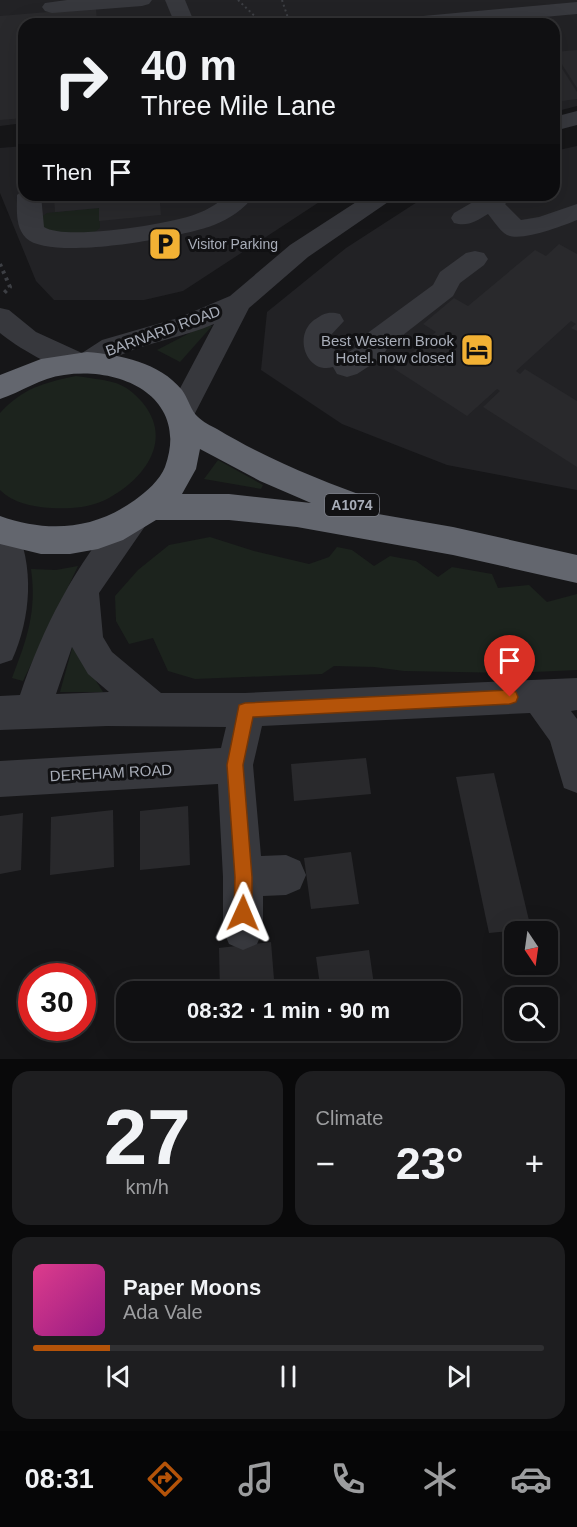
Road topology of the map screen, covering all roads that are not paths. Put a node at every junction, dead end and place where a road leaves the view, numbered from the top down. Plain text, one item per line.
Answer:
1 (142, 0) edge
2 (175, 0) edge
3 (52, 7) dead end
4 (577, 8) edge
5 (182, 18) edge
6 (467, 18) edge
7 (577, 118) edge
8 (560, 122) edge
9 (29, 201) edge
10 (234, 201) edge
11 (374, 201) edge
12 (492, 201) edge
13 (499, 201) edge
14 (575, 216) edge
15 (464, 218) dead end
16 (475, 259) dead end
17 (239, 302) junction
18 (0, 317) edge
19 (331, 321) dead end
20 (84, 362) junction
21 (0, 388) edge
22 (182, 418) junction
23 (142, 513) junction
24 (1, 531) edge
25 (453, 541) junction
26 (577, 569) edge
27 (83, 594) junction
28 (0, 649) edge
29 (577, 694) edge
30 (539, 696) junction
31 (154, 709) junction
32 (245, 710) junction
33 (16, 713) edge
34 (221, 766) dead end
35 (577, 775) edge
36 (0, 779) edge
37 (286, 874) dead end
38 (243, 877) junction
39 (243, 930) dead end

1 - 3 street
2 - 5 street
4 - 6 street
7 - 8 street
9 - 10 street
11 - 17 street, BARNARD ROAD
12 - 15 street
13 - 14 street
16 - 19 street
17 - 20 street, BARNARD ROAD
17 - 22 street, BARNARD ROAD
18 - 20 street
20 - 21 highway
20 - 22 highway
22 - 23 highway
22 - 25 highway, A1074
23 - 24 highway
23 - 25 highway, A1074
23 - 27 street
24 - 28 street
25 - 26 highway, A1074
27 - 31 street
27 - 33 street
29 - 30 street
30 - 32 street
30 - 35 street
31 - 32 street
31 - 33 street
32 - 38 street
34 - 36 street, DEREHAM ROAD
37 - 38 street
38 - 39 street

